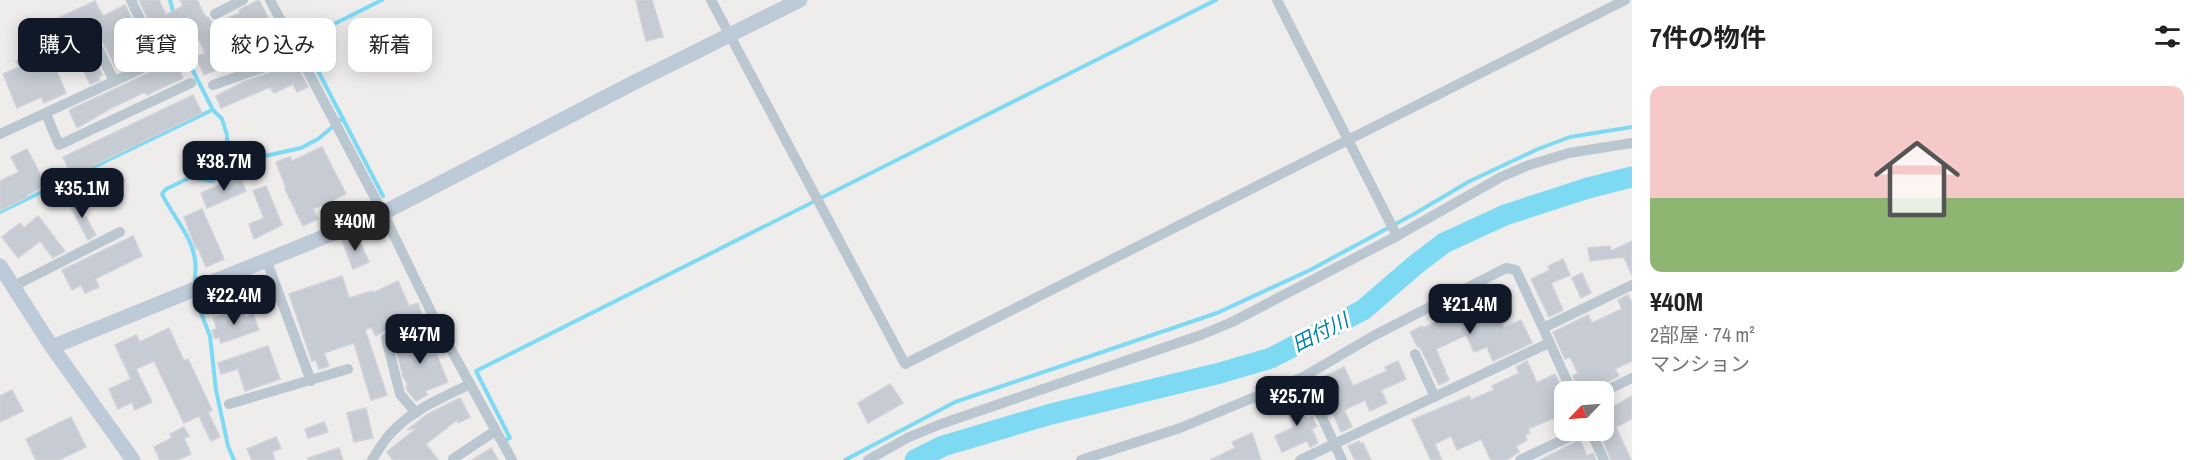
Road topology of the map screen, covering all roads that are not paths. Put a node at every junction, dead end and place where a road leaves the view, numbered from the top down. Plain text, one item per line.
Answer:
1 (131, 0) edge
2 (243, 0) edge
3 (270, 0) edge
4 (711, 0) edge
5 (800, 0) edge
6 (1277, 0) edge
7 (1625, 0) edge
8 (215, 14) dead end
9 (140, 18) edge
10 (280, 18) edge
11 (730, 34) junction
12 (102, 56) edge
13 (132, 72) edge
14 (251, 72) edge
15 (309, 72) edge
16 (114, 81) junction
17 (191, 83) dead end
18 (213, 85) dead end
19 (46, 114) junction
20 (0, 134) edge
21 (1348, 141) junction
22 (1632, 143) edge
23 (383, 213) junction
24 (120, 232) dead end
25 (1398, 236) junction
26 (266, 259) junction
27 (0, 266) edge
28 (1632, 285) edge
29 (14, 286) junction
30 (437, 324) junction
31 (1543, 328) junction
32 (1549, 343) junction
33 (52, 347) junction
34 (1415, 354) dead end
35 (348, 369) dead end
36 (1303, 376) junction
37 (1632, 378) edge
38 (311, 381) junction
39 (1567, 381) edge
40 (470, 384) junction
41 (1614, 387) edge
42 (1435, 397) junction
43 (230, 404) dead end
44 (416, 413) junction
45 (495, 431) junction
46 (1561, 441) edge
47 (1595, 441) edge
48 (1335, 444) junction
49 (375, 455) edge
50 (453, 459) edge
51 (1089, 459) edge
52 (133, 460) edge
53 (386, 460) edge
54 (512, 460) edge
55 (868, 460) edge
56 (1300, 460) edge
57 (1342, 460) edge
58 (1520, 460) edge
59 (1604, 460) edge

1 - 9 street
2 - 8 street
3 - 10 street
4 - 11 street
5 - 11 street
6 - 21 street
7 - 21 street
11 - 21 street
11 - 23 street
12 - 16 street
13 - 16 street
14 - 18 street
15 - 23 street
16 - 19 street
17 - 19 street
19 - 20 street
21 - 25 street
22 - 25 street
23 - 26 street
23 - 30 street
24 - 29 street
25 - 55 street
26 - 33 street
26 - 38 street
27 - 29 street
28 - 31 street
29 - 33 street
30 - 40 street
30 - 44 street
31 - 32 street
31 - 36 street
32 - 39 street
32 - 42 street
33 - 52 street
34 - 42 street
35 - 38 street
36 - 48 street
36 - 51 street
37 - 41 street
38 - 43 street
40 - 44 street
40 - 45 street
42 - 48 street
44 - 49 street
45 - 50 street
45 - 54 street
46 - 58 street
47 - 59 street
48 - 56 street
48 - 57 street
49 - 53 street

